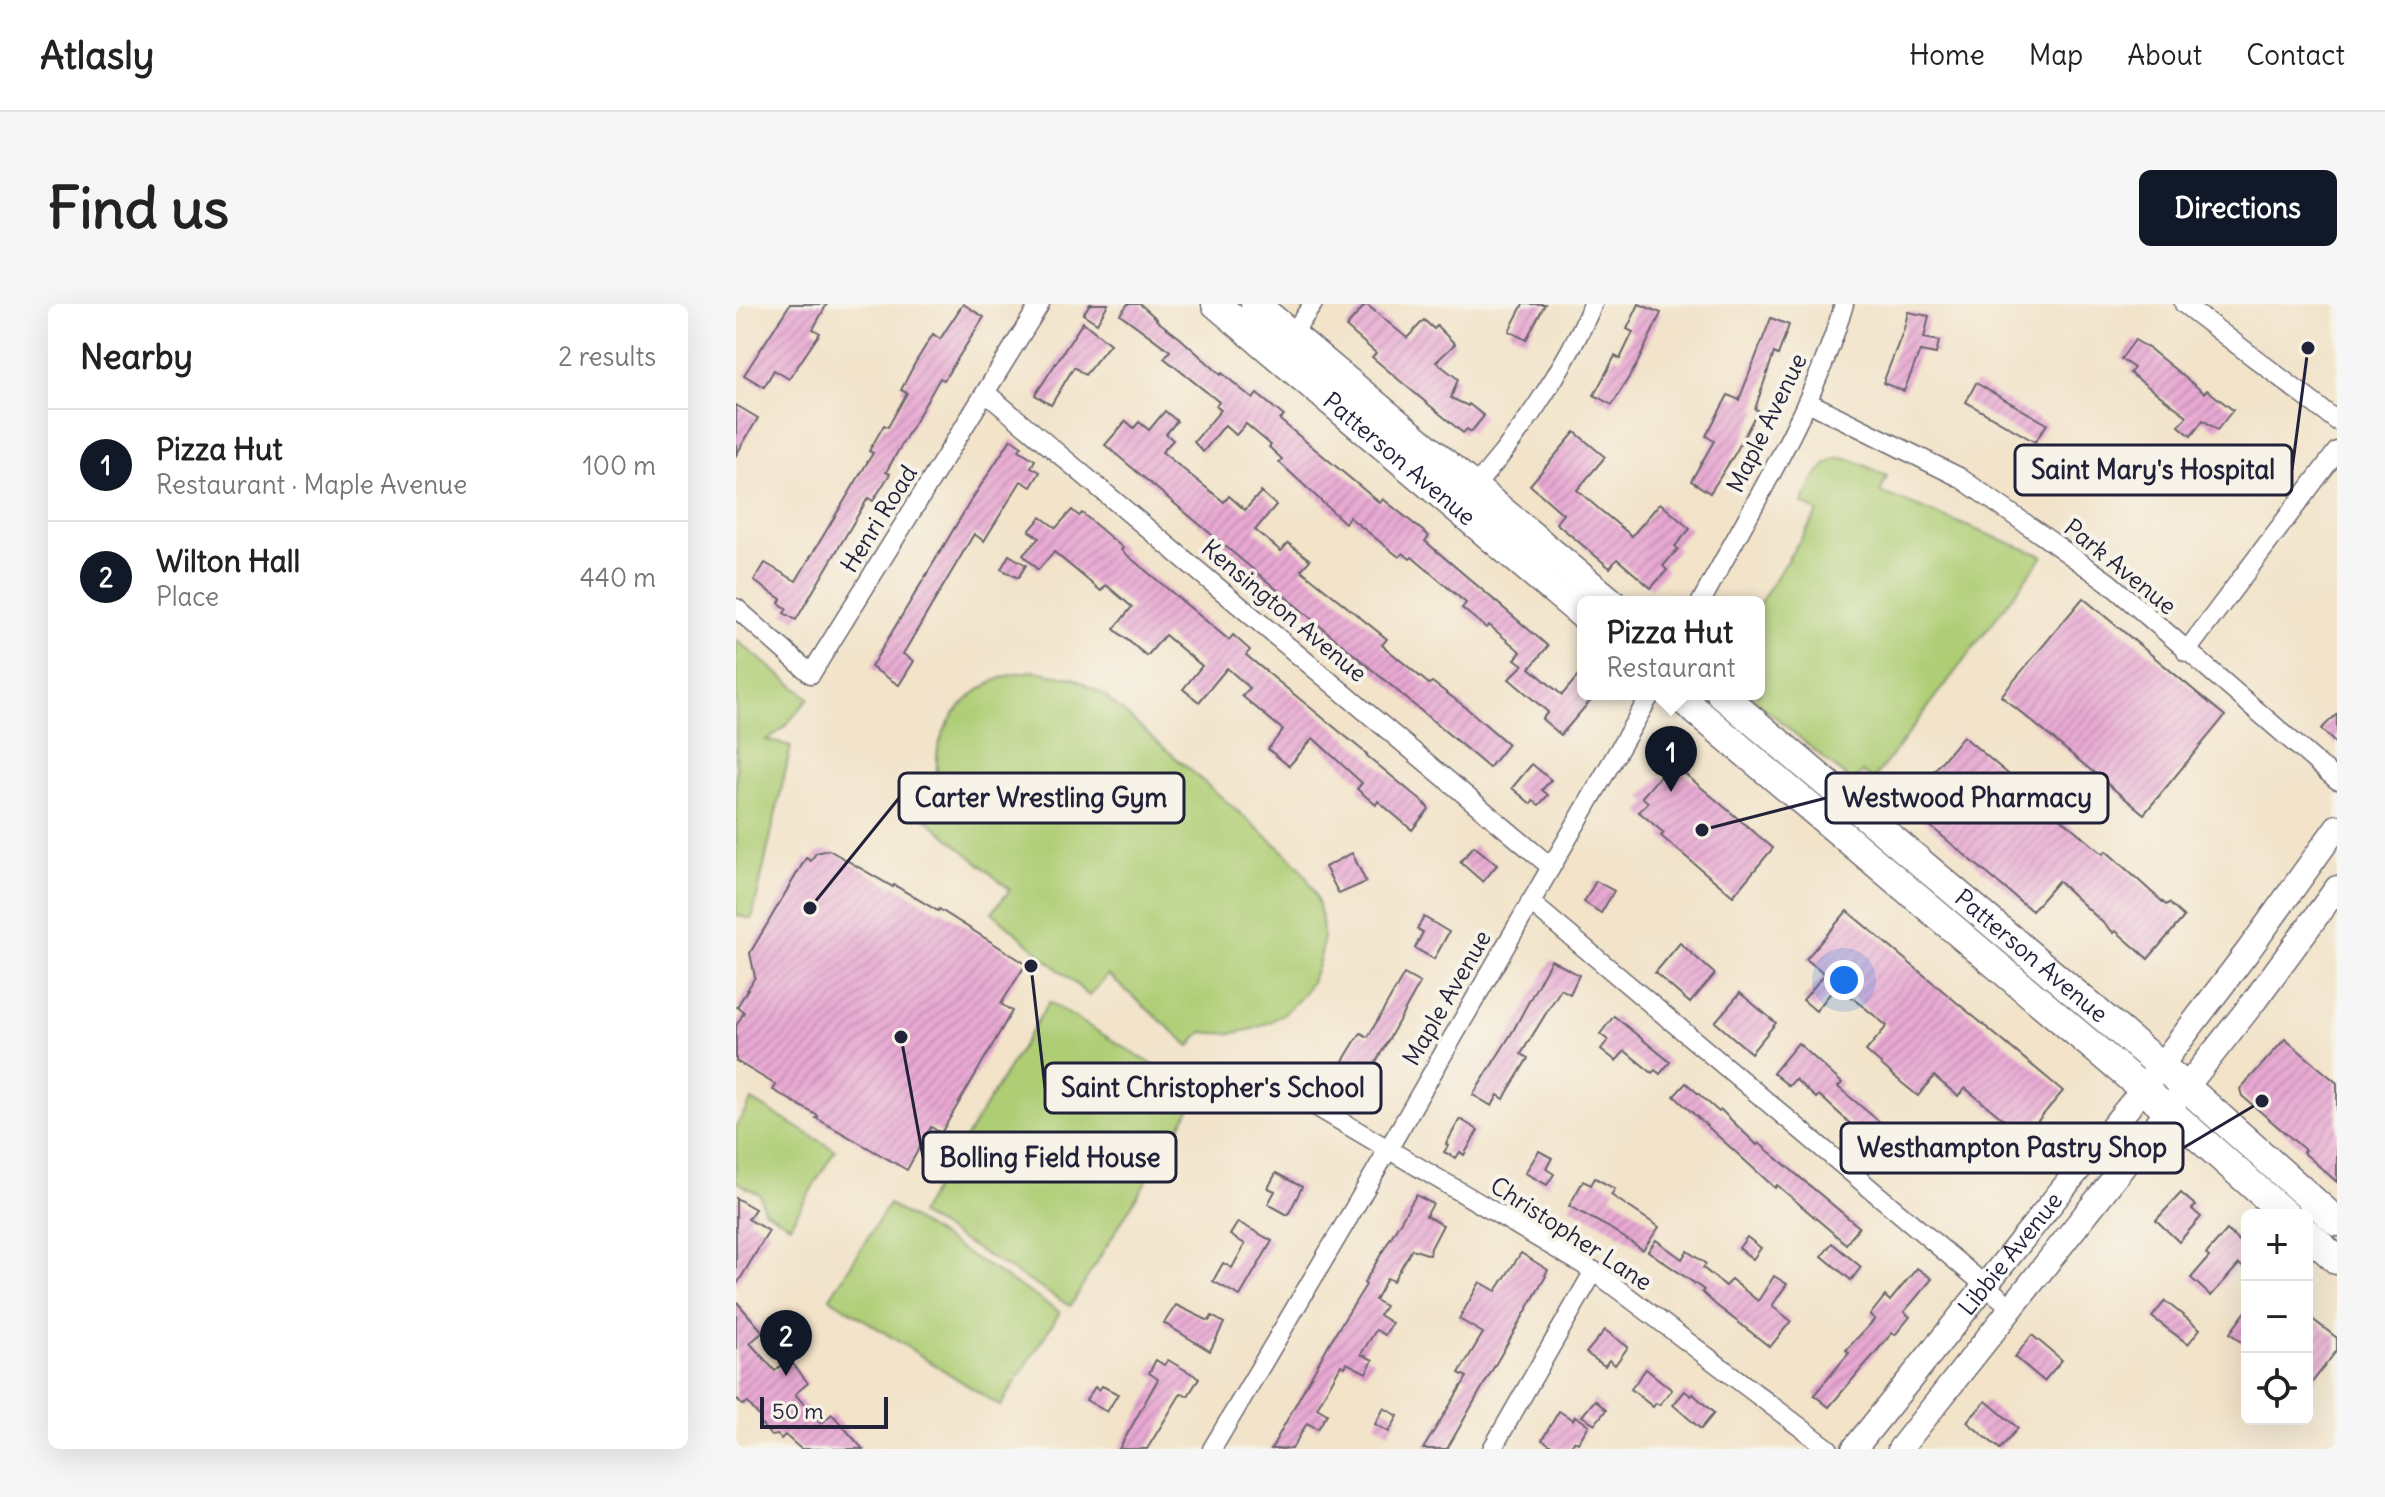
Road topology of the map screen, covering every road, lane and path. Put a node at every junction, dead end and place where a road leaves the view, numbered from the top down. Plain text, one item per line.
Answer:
1 (1040, 304) edge
2 (1216, 304) edge
3 (1255, 304) edge
4 (1313, 304) edge
5 (1593, 304) edge
6 (1844, 304) edge
7 (2184, 304) edge
8 (1284, 345) junction
9 (986, 393) junction
10 (1808, 402) junction
11 (2337, 421) edge
12 (2337, 451) edge
13 (1464, 497) junction
14 (1603, 596) edge
15 (1704, 596) edge
16 (736, 608) edge
17 (1577, 609) edge
18 (2186, 652) junction
19 (1648, 700) edge
20 (1683, 700) edge
21 (1728, 700) edge
22 (2337, 780) edge
23 (2337, 827) edge
24 (1551, 867) junction
25 (2335, 896) edge
26 (1530, 902) junction
27 (2161, 1066) junction
28 (1273, 1081) dead end
29 (2186, 1087) junction
30 (2143, 1089) junction
31 (2168, 1110) junction
32 (1388, 1149) junction
33 (2279, 1209) edge
34 (2337, 1222) edge
35 (2313, 1238) edge
36 (2337, 1260) edge
37 (1594, 1271) junction
38 (1984, 1286) junction
39 (2012, 1308) junction
40 (1212, 1449) edge
41 (1492, 1449) edge
42 (1829, 1449) edge
43 (1854, 1449) edge
44 (1900, 1449) edge

1 - 9 street, Henri Road
2 - 8 main road, Patterson Avenue
3 - 8 main road, Patterson Avenue
4 - 8 street
5 - 13 street
6 - 10 street, Maple Avenue
7 - 11 street
8 - 13 main road, Patterson Avenue
9 - 16 street, Henri Road
9 - 24 street, Kensington Avenue
10 - 15 street, Maple Avenue
10 - 18 street, Park Avenue
12 - 18 street
13 - 14 main road, Patterson Avenue
13 - 17 main road, Patterson Avenue
18 - 22 street, Park Avenue
19 - 24 street, Maple Avenue
20 - 30 main road, Patterson Avenue
21 - 27 main road, Patterson Avenue
23 - 27 main road, Libbie Avenue
24 - 26 street, Maple Avenue
25 - 29 main road, Libbie Avenue
26 - 32 street, Maple Avenue
26 - 38 street
27 - 29 main road, Patterson Avenue
27 - 30 main road, Libbie Avenue
28 - 32 street, Christopher Lane
29 - 31 main road, Libbie Avenue
29 - 34 main road, Patterson Avenue
30 - 31 main road, Patterson Avenue
30 - 38 main road, Libbie Avenue
31 - 33 main road, Patterson Avenue
31 - 39 main road, Libbie Avenue
32 - 37 street, Christopher Lane
32 - 40 street, Maple Avenue
35 - 36 main road
37 - 41 street
37 - 42 street, Christopher Lane
38 - 39 street
38 - 43 main road, Libbie Avenue
39 - 44 main road, Libbie Avenue

